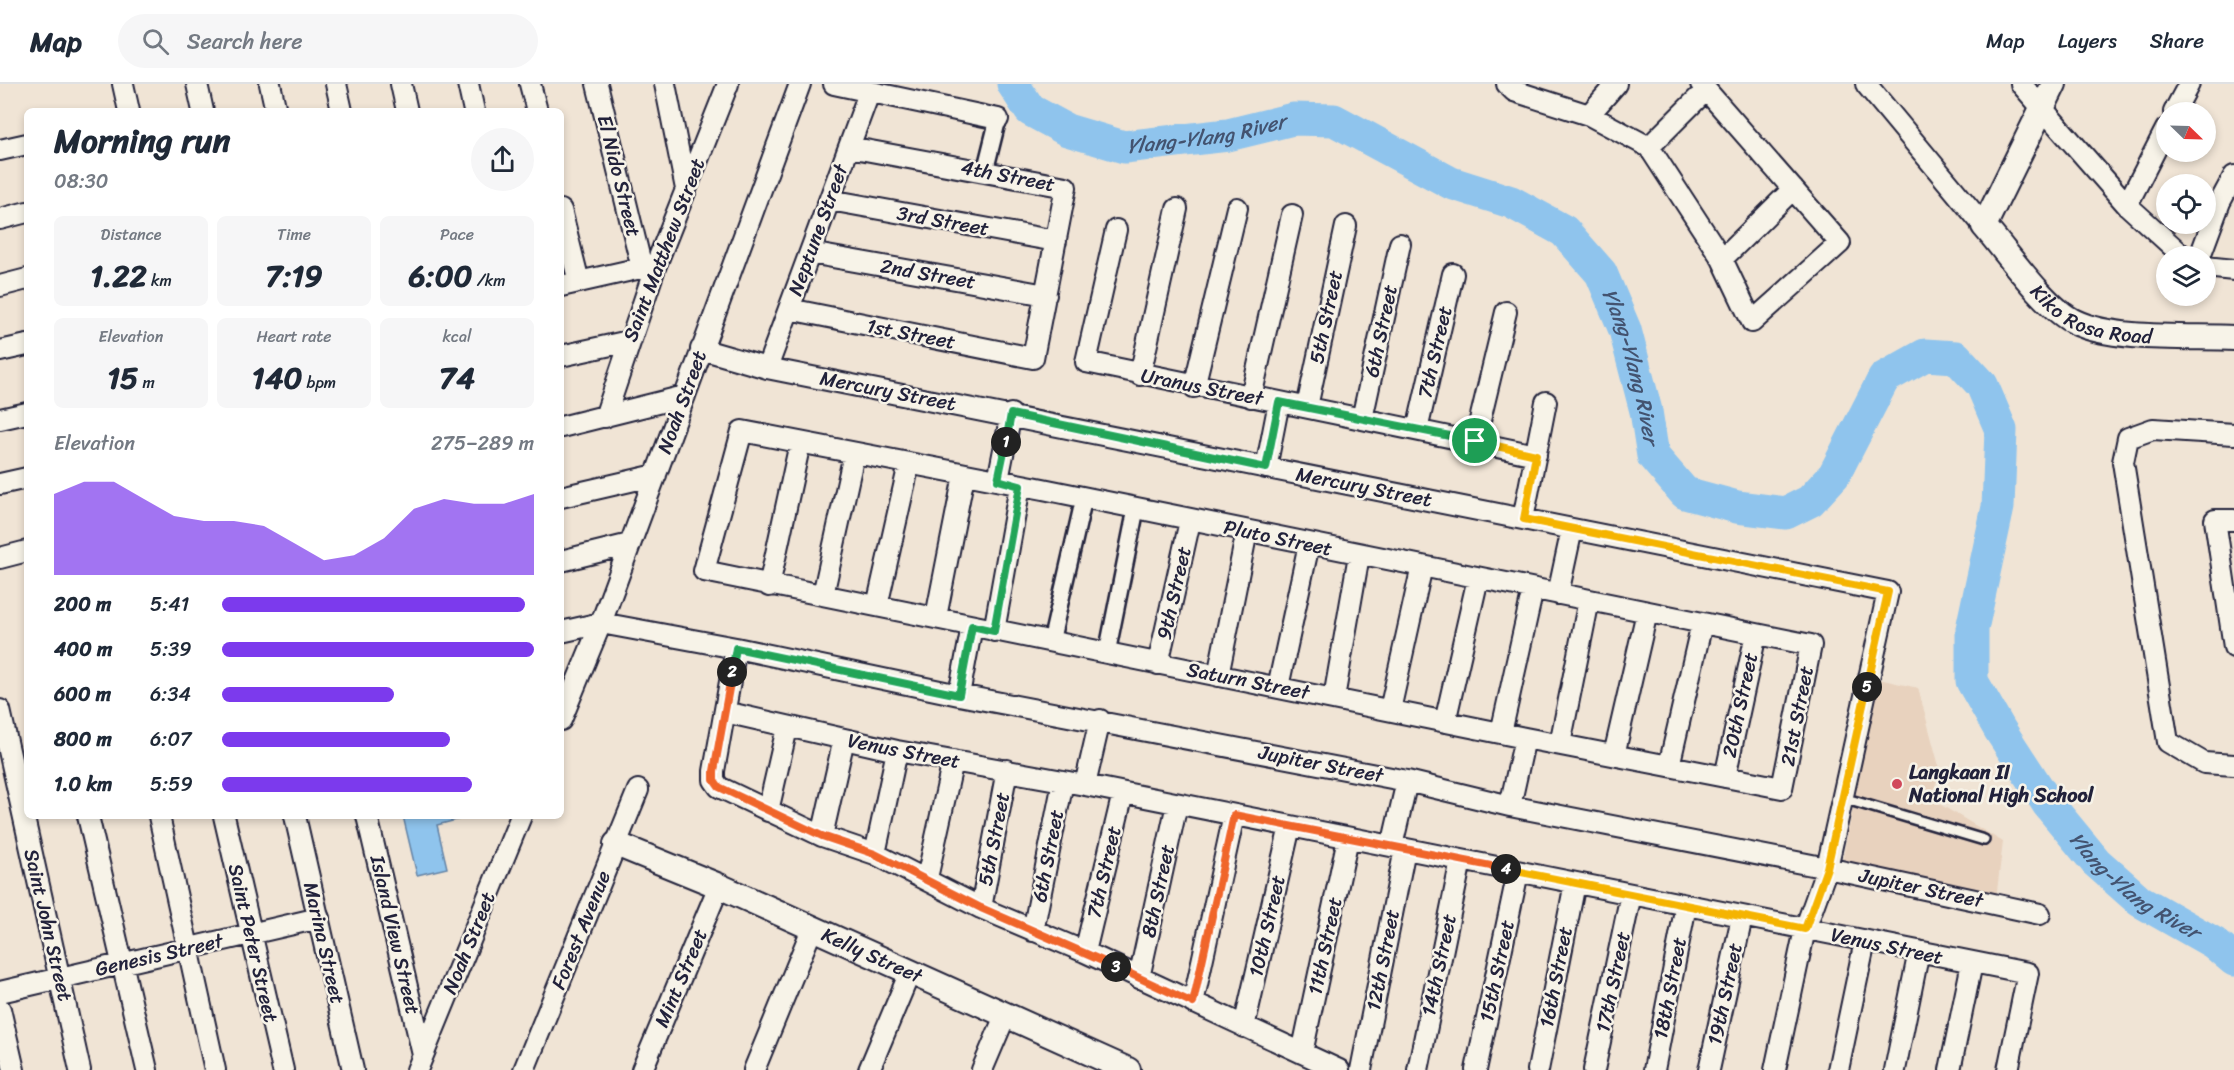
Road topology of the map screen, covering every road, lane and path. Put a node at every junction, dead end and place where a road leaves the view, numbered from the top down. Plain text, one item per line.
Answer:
1 (123, 84) edge
2 (197, 84) edge
3 (270, 84) edge
4 (336, 84) edge
5 (401, 84) edge
6 (468, 84) edge
7 (530, 84) edge
8 (597, 84) edge
9 (666, 84) edge
10 (728, 84) edge
11 (800, 84) edge
12 (834, 84) edge
13 (1616, 84) edge
14 (1866, 84) edge
15 (2021, 84) edge
16 (2054, 84) edge
17 (2189, 84) edge
18 (1514, 86) edge
19 (1704, 87) edge
20 (869, 93) junction
21 (2179, 102) edge
22 (128, 108) edge
23 (202, 108) edge
24 (275, 108) edge
25 (341, 108) edge
26 (406, 108) edge
27 (473, 108) edge
28 (536, 108) edge
29 (2042, 110) junction
30 (1588, 115) junction
31 (998, 119) joint
32 (24, 145) edge
33 (849, 147) junction
34 (1649, 147) junction
35 (2156, 148) edge
36 (0, 150) edge
37 (985, 171) junction
38 (2234, 176) edge
39 (686, 189) junction
40 (1793, 189) junction
41 (830, 200) junction
42 (2127, 205) junction
43 (1237, 208) dead end
44 (1177, 209) dead end
45 (24, 213) edge
46 (1292, 215) dead end
47 (0, 219) edge
48 (1346, 226) dead end
49 (1984, 226) junction
50 (1116, 230) dead end
51 (564, 235) edge
52 (1056, 242) junction
53 (1400, 244) dead end
54 (2172, 246) edge
55 (2204, 246) edge
56 (810, 253) junction
57 (1722, 259) junction
58 (649, 266) junction
59 (2216, 268) edge
60 (2234, 270) edge
61 (1453, 274) dead end
62 (24, 280) edge
63 (570, 284) edge
64 (0, 286) edge
65 (1046, 295) junction
66 (789, 309) junction
67 (1506, 312) dead end
68 (2234, 338) edge
69 (629, 340) junction
70 (24, 346) edge
71 (701, 349) junction
72 (0, 351) edge
73 (564, 355) edge
74 (1033, 358) joint
75 (767, 368) junction
76 (1140, 375) junction
77 (1194, 387) junction
78 (685, 396) junction
79 (1251, 397) junction
80 (1279, 402) junction
81 (1546, 402) dead end
82 (1307, 407) junction
83 (24, 414) edge
84 (1011, 414) junction
85 (605, 417) junction
86 (0, 419) edge
87 (1362, 419) junction
88 (564, 427) edge
89 (1417, 430) junction
90 (2234, 434) edge
91 (1475, 441) junction
92 (800, 443) junction
93 (854, 454) junction
94 (1536, 455) junction
95 (909, 464) junction
96 (1266, 468) junction
97 (656, 475) junction
98 (964, 475) junction
99 (24, 479) edge
100 (998, 480) junction
101 (0, 484) edge
102 (1020, 486) junction
103 (564, 496) edge
104 (1084, 498) junction
105 (1136, 509) junction
106 (1524, 519) junction
107 (2234, 520) edge
108 (1190, 521) junction
109 (1572, 529) junction
110 (1248, 531) junction
111 (630, 544) junction
112 (1309, 544) junction
113 (24, 552) edge
114 (1359, 555) junction
115 (0, 558) edge
116 (564, 560) edge
117 (1422, 567) junction
118 (704, 571) joint
119 (1478, 578) junction
120 (769, 586) junction
121 (1533, 589) junction
122 (1558, 594) junction
123 (823, 595) junction
124 (1589, 600) junction
125 (2230, 600) edge
126 (877, 606) junction
127 (1647, 612) junction
128 (936, 618) junction
129 (601, 623) junction
130 (1702, 623) junction
131 (972, 626) junction
132 (564, 631) edge
133 (994, 631) junction
134 (1756, 634) junction
135 (1051, 642) junction
136 (1811, 645) joint
137 (2234, 647) edge
138 (736, 648) junction
139 (1107, 653) junction
140 (1158, 664) junction
141 (1218, 676) junction
142 (1278, 687) junction
143 (959, 695) junction
144 (1334, 698) junction
145 (0, 710) edge
146 (1390, 710) junction
147 (725, 712) junction
148 (564, 713) edge
149 (1100, 720) junction
150 (1446, 722) junction
151 (787, 728) junction
152 (1501, 733) junction
153 (1525, 738) junction
154 (844, 739) junction
155 (1560, 744) junction
156 (897, 751) junction
157 (1614, 755) junction
158 (953, 761) junction
159 (2234, 765) edge
160 (1669, 766) junction
161 (1007, 770) junction
162 (1725, 777) junction
163 (1407, 781) junction
164 (1063, 782) junction
165 (1085, 785) junction
166 (1782, 788) joint
167 (638, 790) dead end
168 (1123, 793) junction
169 (1841, 801) junction
170 (1177, 804) junction
171 (1510, 806) junction
172 (768, 811) junction
173 (1234, 815) junction
174 (89, 819) edge
175 (160, 819) edge
176 (225, 819) edge
177 (296, 819) edge
178 (368, 819) edge
179 (521, 819) edge
180 (1290, 826) junction
181 (822, 836) junction
182 (1348, 838) junction
183 (1984, 840) dead end
184 (616, 844) junction
185 (1398, 848) junction
186 (875, 854) junction
187 (1461, 860) junction
188 (1827, 868) junction
189 (1518, 872) junction
190 (927, 878) junction
191 (1575, 883) junction
192 (719, 886) junction
193 (1631, 894) junction
194 (1686, 905) junction
195 (981, 908) junction
196 (2040, 914) dead end
197 (1742, 917) junction
198 (319, 918) junction
199 (812, 929) junction
200 (1805, 929) junction
201 (1033, 931) junction
202 (251, 934) junction
203 (1865, 941) junction
204 (187, 948) junction
205 (1919, 951) junction
206 (1085, 952) junction
207 (122, 963) junction
208 (1972, 963) junction
209 (910, 972) junction
210 (59, 978) junction
211 (1138, 978) junction
212 (0, 992) edge
213 (1193, 1003) junction
214 (0, 1008) edge
215 (1005, 1016) junction
216 (1244, 1027) junction
217 (1302, 1053) junction
218 (420, 1062) edge
219 (1101, 1064) edge
220 (14, 1070) edge
221 (80, 1070) edge
222 (147, 1070) edge
223 (215, 1070) edge
224 (283, 1070) edge
225 (353, 1070) edge
226 (524, 1070) edge
227 (642, 1070) edge
228 (754, 1070) edge
229 (869, 1070) edge
230 (982, 1070) edge
231 (1128, 1070) edge
232 (1339, 1070) edge
233 (1361, 1070) edge
234 (1418, 1070) edge
235 (1476, 1070) edge
236 (1538, 1070) edge
237 (1594, 1070) edge
238 (1654, 1070) edge
239 (1709, 1070) edge
240 (1775, 1070) edge
241 (1838, 1070) edge
242 (1895, 1070) edge
243 (1950, 1070) edge
244 (2008, 1070) edge

1 - 22 street
2 - 23 street
3 - 24 street
4 - 25 street
5 - 26 street
6 - 27 street
7 - 28 street
8 - 58 street, El Nido Street
9 - 39 street
10 - 39 street, Saint Matthew Street
11 - 71 street, Noah Street
12 - 20 street
13 - 30 street
14 - 49 street
15 - 29 street
16 - 29 street
17 - 21 street
18 - 30 street
19 - 34 street
19 - 40 street
20 - 31 street
20 - 33 street, Neptune Street
29 - 42 street
29 - 49 street
30 - 34 street
31 - 37 street
32 - 36 street
33 - 37 street, 4th Street
33 - 41 street, Neptune Street
34 - 57 street
35 - 42 street
37 - 52 street, 4th Street
38 - 55 street
39 - 58 street, Saint Matthew Street
40 - 57 street
40 - 57 street
41 - 52 street, 3rd Street
41 - 56 street, Neptune Street
42 - 54 street
43 - 77 street
44 - 76 street
45 - 47 street
46 - 79 street
48 - 82 street, 5th Street
49 - 68 street, Kiko Rosa Road
50 - 76 street, Uranus Street
51 - 63 street
52 - 65 street, 4th Street
53 - 87 street, 6th Street
56 - 65 street, 2nd Street
56 - 66 street, Neptune Street
58 - 63 street
58 - 69 street, Saint Matthew Street
59 - 60 street
61 - 89 street, 7th Street
62 - 64 street
65 - 74 street, 4th Street
66 - 74 street, 1st Street
66 - 75 street, Neptune Street
67 - 91 street
69 - 73 street
69 - 85 street, Saint Matthew Street
70 - 72 street
71 - 75 street, Mercury Street
71 - 78 street, Noah Street
75 - 84 street, Mercury Street
76 - 77 street, Uranus Street
77 - 79 street, Uranus Street
78 - 85 street
78 - 97 street, Noah Street
79 - 80 street, Uranus Street
80 - 82 street, Uranus Street
80 - 96 street
81 - 94 street
82 - 87 street, Uranus Street
83 - 86 street
84 - 96 street, Mercury Street
84 - 100 street
85 - 88 street
87 - 89 street, Uranus Street
89 - 91 street, Uranus Street
90 - 159 street
91 - 94 street, Uranus Street
92 - 93 street, Pluto Street
92 - 118 street, Pluto Street
92 - 120 street
93 - 95 street, Pluto Street
93 - 123 street
94 - 106 street
95 - 98 street, Pluto Street
95 - 126 street
96 - 106 street, Mercury Street
97 - 103 street
97 - 111 street, Noah Street
98 - 100 street, Pluto Street
98 - 128 street
99 - 101 street
100 - 102 street, Pluto Street
102 - 104 street, Pluto Street
102 - 133 street
104 - 105 street, Pluto Street
104 - 135 street
105 - 108 street, Pluto Street
105 - 139 street
106 - 109 street, Mercury Street
107 - 125 street
108 - 110 street, Pluto Street
108 - 140 street, 9th Street
109 - 122 street
109 - 169 street, Mercury Street
110 - 112 street, Pluto Street
110 - 141 street
111 - 116 street
111 - 129 street, Noah Street
112 - 114 street, Pluto Street
112 - 142 street
113 - 115 street
114 - 117 street, Pluto Street
114 - 144 street
117 - 119 street, Pluto Street
117 - 146 street
118 - 120 street, Saturn Street
119 - 121 street, Pluto Street
119 - 150 street
120 - 123 street, Saturn Street
121 - 122 street, Pluto Street
121 - 152 street
122 - 124 street, Pluto Street
123 - 126 street, Saturn Street
124 - 127 street, Pluto Street
124 - 155 street
125 - 137 street
126 - 128 street, Saturn Street
127 - 130 street, Pluto Street
127 - 157 street
128 - 131 street, Saturn Street
129 - 132 street
129 - 138 street, Jupiter Street
129 - 148 street, Noah Street
130 - 134 street, Pluto Street
130 - 160 street
131 - 133 street, Saturn Street
131 - 143 street
133 - 135 street, Saturn Street
134 - 136 street, Pluto Street
134 - 162 street, 20th Street
135 - 139 street, Saturn Street
136 - 166 street, 21st Street
138 - 143 street, Jupiter Street
138 - 147 street
139 - 140 street, Saturn Street
140 - 141 street, Saturn Street
141 - 142 street, Saturn Street
142 - 144 street, Saturn Street
143 - 149 street, Jupiter Street
144 - 146 street, Saturn Street
145 - 210 street, Saint John Street
146 - 150 street, Saturn Street
147 - 151 street, Venus Street
147 - 172 street
149 - 163 street, Jupiter Street
149 - 165 street
150 - 152 street, Saturn Street
151 - 154 street, Venus Street
151 - 172 street
152 - 153 street, Saturn Street
153 - 155 street, Saturn Street
153 - 171 street
154 - 156 street, Venus Street
154 - 181 street
155 - 157 street, Saturn Street
156 - 158 street, Venus Street
156 - 186 street
157 - 160 street, Saturn Street
158 - 161 street, Venus Street
158 - 190 street
160 - 162 street, Saturn Street
161 - 164 street, Venus Street
161 - 195 street, 5th Street
162 - 166 street, Saturn Street
163 - 171 street, Jupiter Street
163 - 185 street, 12th Street
164 - 165 street, Venus Street
164 - 201 street, 6th Street
165 - 168 street, Venus Street
167 - 184 street, Forest Avenue
168 - 170 street, Venus Street
168 - 206 street, 7th Street
169 - 183 lane
169 - 188 street
170 - 173 street, Venus Street
170 - 211 street, 8th Street
171 - 188 street, Jupiter Street
172 - 181 street
173 - 180 street, Venus Street
173 - 213 street
174 - 207 street
175 - 204 street
176 - 202 street, Saint Peter Street
177 - 198 street, Marina Street
178 - 218 street, Island View Street
179 - 218 street, Noah Street
180 - 182 street, Venus Street
180 - 216 street, 10th Street
181 - 186 street
182 - 185 street, Venus Street
182 - 217 street, 11th Street
184 - 192 street, Kelly Street
184 - 226 street, Forest Avenue
185 - 187 street, Venus Street
185 - 233 street, 12th Street
186 - 190 street
187 - 189 street, Venus Street
187 - 234 street, 14th Street
188 - 196 street, Jupiter Street
188 - 200 street
189 - 191 street, Venus Street
189 - 235 street, 15th Street
190 - 195 street
191 - 193 street, Venus Street
191 - 236 street, 16th Street
192 - 199 street, Kelly Street
192 - 227 street, Mint Street
193 - 194 street, Venus Street
193 - 237 street, 17th Street
194 - 197 street, Venus Street
194 - 238 street, 18th Street
195 - 201 street
197 - 200 street, Venus Street
197 - 239 street, 19th Street
198 - 202 street, Genesis Street
198 - 225 street, Marina Street
199 - 209 street, Kelly Street
199 - 228 street
200 - 203 street, Venus Street
200 - 240 street
201 - 206 street
202 - 204 street, Genesis Street
202 - 224 street, Saint Peter Street
203 - 205 street, Venus Street
203 - 241 street
204 - 207 street, Genesis Street
204 - 223 street
205 - 208 street, Venus Street
205 - 242 street
206 - 211 street
207 - 210 street, Genesis Street
207 - 222 street
208 - 243 street
208 - 244 street, Venus Street
209 - 215 street, Kelly Street
209 - 229 street
210 - 212 street, Genesis Street
210 - 221 street, Saint John Street
211 - 213 street
213 - 216 street
214 - 220 street
215 - 219 street, Kelly Street
215 - 230 street
216 - 217 street
217 - 232 street
219 - 231 street, Kelly Street

